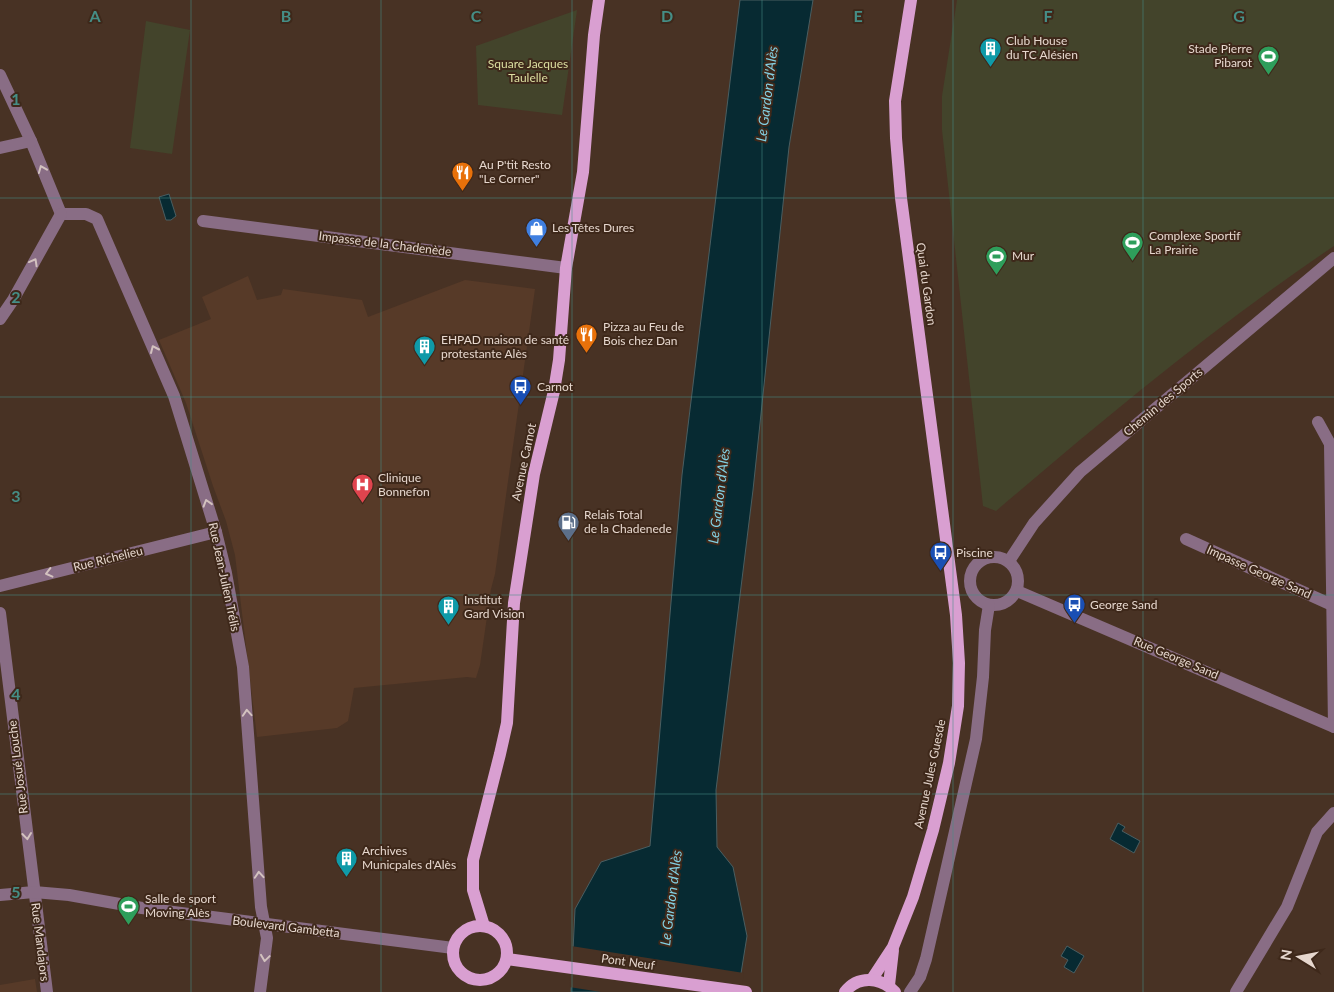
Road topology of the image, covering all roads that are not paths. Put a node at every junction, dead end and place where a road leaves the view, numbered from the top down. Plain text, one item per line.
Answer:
1 (599, 0) edge
2 (911, 0) edge
3 (0, 75) edge
4 (31, 141) junction
5 (0, 148) edge
6 (61, 214) junction
7 (204, 221) dead end
8 (1334, 258) edge
9 (566, 268) junction
10 (2, 313) edge
11 (1318, 422) dead end
12 (216, 532) junction
13 (1186, 539) dead end
14 (1009, 561) junction
15 (950, 572) joint
16 (0, 586) edge
17 (1017, 591) junction
18 (989, 605) junction
19 (1332, 605) junction
20 (0, 613) edge
21 (1334, 727) edge
22 (1334, 814) edge
23 (34, 892) junction
24 (0, 895) edge
25 (265, 924) junction
26 (484, 926) junction
27 (893, 947) junction
28 (454, 948) junction
29 (507, 959) junction
30 (872, 979) junction
31 (473, 986) edge
32 (893, 990) edge
33 (910, 991) edge
34 (47, 992) edge
35 (260, 992) edge
36 (746, 992) edge
37 (845, 992) edge
38 (1236, 992) edge

1 - 9 main road, Avenue Carnot
2 - 15 main road, Quai du Gardon
3 - 4 street
4 - 5 street
6 -> 4 street
10 -> 6 street
12 -> 6 street, Rue Jean-Julien Trélis
7 - 9 street, Impasse de la Chadenède
8 - 14 street, Chemin des Sports
9 - 26 main road, Avenue Carnot
11 - 19 street, Impasse George Sand
12 -> 16 street, Rue Richelieu
25 -> 12 street, Rue Jean-Julien Trélis
13 - 19 street, Impasse George Sand
14 - 17 street
14 - 18 street
15 - 27 main road, Avenue Jules Guesde
17 - 18 street
17 - 21 street, Rue George Sand
18 - 33 street
19 - 21 street, Impasse George Sand
20 -> 23 street, Rue Josué Louche
22 - 38 street
23 - 24 street, Boulevard Gambetta
23 - 25 street, Boulevard Gambetta
23 - 34 street, Rue Mandajors
25 - 28 street, Boulevard Gambetta
25 -> 35 street, Rue Jean-Julien Trélis
26 - 28 main road
26 - 29 main road
27 - 30 main road, Avenue Jules Guesde
27 - 32 main road, Avenue Jules Guesde
28 - 31 main road
29 - 31 main road
29 - 36 main road, Pont Neuf
30 - 32 main road
30 - 37 main road
32 - 33 street

